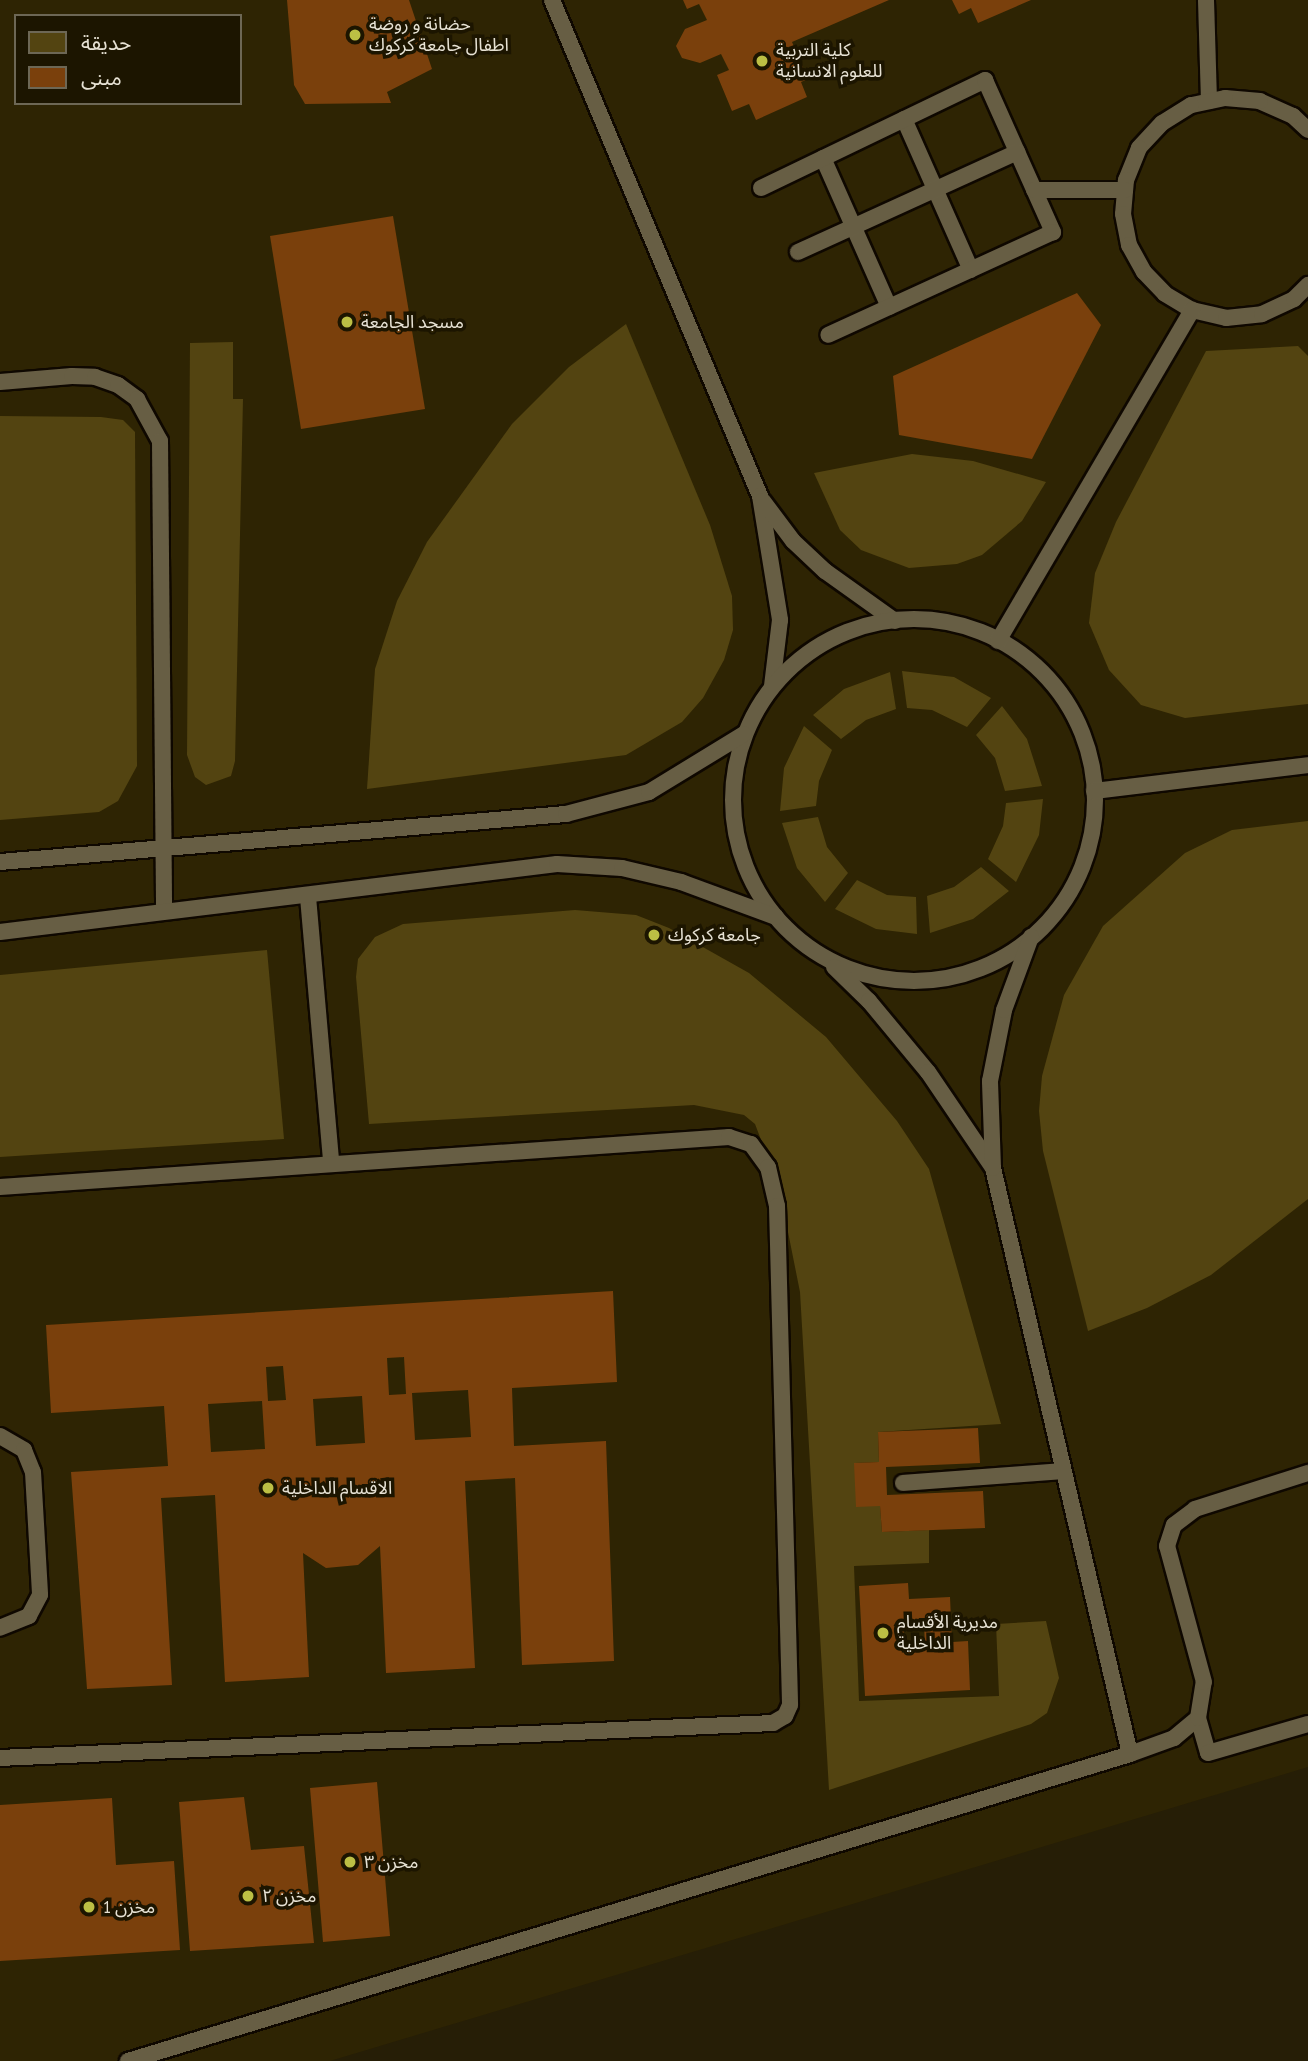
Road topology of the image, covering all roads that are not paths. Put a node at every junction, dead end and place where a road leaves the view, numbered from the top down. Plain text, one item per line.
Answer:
1 (552, 0) edge
2 (1206, 0) edge
3 (1209, 101) junction
4 (904, 119) junction
5 (1308, 130) edge
6 (1017, 152) junction
7 (823, 158) junction
8 (761, 188) dead end
9 (936, 190) junction
10 (1034, 190) junction
11 (1125, 190) junction
12 (854, 227) junction
13 (798, 252) dead end
14 (971, 270) junction
15 (1308, 285) edge
16 (889, 307) junction
17 (1192, 310) junction
18 (828, 335) dead end
19 (0, 382) edge
20 (760, 496) junction
21 (895, 621) junction
22 (999, 641) junction
23 (772, 686) junction
24 (744, 734) junction
25 (1308, 765) edge
26 (1094, 791) junction
27 (162, 851) junction
28 (0, 862) edge
29 (308, 897) junction
30 (164, 911) junction
31 (779, 918) junction
32 (0, 932) edge
33 (1031, 937) junction
34 (821, 954) junction
35 (331, 1162) junction
36 (993, 1168) junction
37 (0, 1187) edge
38 (0, 1436) edge
39 (1063, 1471) junction
40 (1308, 1474) edge
41 (903, 1483) dead end
42 (0, 1628) edge
43 (1198, 1717) junction
44 (1308, 1724) edge
45 (1130, 1754) junction
46 (0, 1758) edge
47 (128, 2061) edge

1 - 20 lane
2 - 3 lane
3 - 5 lane
3 - 11 lane
4 - 6 lane
4 - 7 lane
4 - 9 lane
6 - 9 lane
6 - 10 lane
7 - 8 lane
7 - 12 lane
9 - 12 lane
9 - 14 lane
10 - 11 lane
10 - 14 lane
11 - 17 lane
12 - 13 lane
12 - 16 lane
14 - 16 lane
15 - 17 lane
16 - 18 lane
17 - 22 lane
19 - 27 lane
20 - 21 lane
20 - 23 lane
21 - 22 lane
21 - 23 lane
22 - 26 lane
23 - 24 lane
24 - 27 lane
24 - 31 lane
25 - 26 lane
26 - 33 lane
27 - 28 lane
27 - 30 lane
29 - 30 lane
29 - 31 lane
29 - 35 lane
30 - 32 lane
31 - 34 lane
33 - 34 lane
33 - 36 lane
34 - 36 lane
35 - 37 lane
35 - 46 lane
36 - 39 lane
38 - 42 lane
39 - 41 lane
39 - 45 lane
40 - 43 lane
43 - 44 lane
43 - 45 lane
45 - 47 lane

